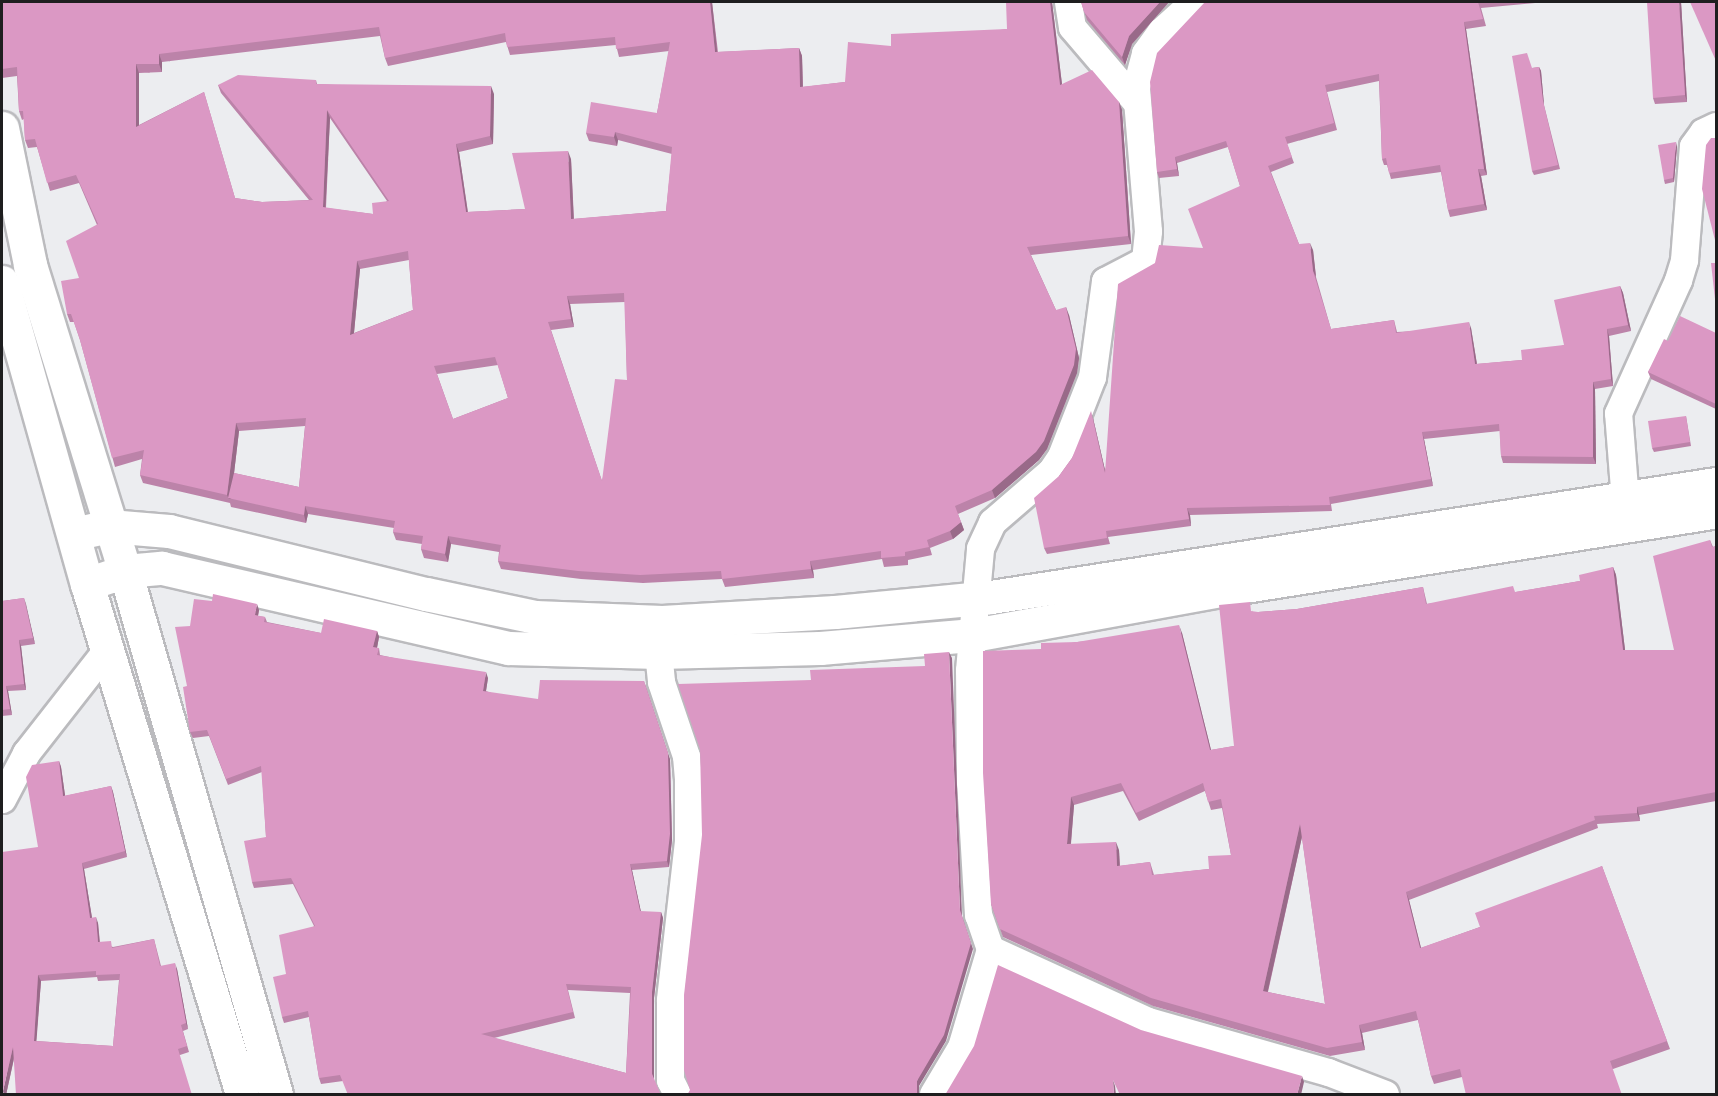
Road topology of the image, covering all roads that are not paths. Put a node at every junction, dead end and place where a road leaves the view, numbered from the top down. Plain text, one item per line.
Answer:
1 (1068, 2) edge
2 (1193, 2) edge
3 (1136, 102) junction
4 (1716, 126) edge
5 (2, 128) edge
6 (2, 282) edge
7 (1716, 484) edge
8 (1625, 501) junction
9 (1716, 511) edge
10 (109, 526) junction
11 (74, 534) junction
12 (125, 571) junction
13 (87, 584) junction
14 (973, 599) junction
15 (973, 635) junction
16 (108, 648) junction
17 (658, 652) junction
18 (2, 799) edge
19 (990, 949) junction
20 (242, 1095) edge
21 (276, 1095) edge
22 (677, 1095) edge
23 (933, 1095) edge
24 (1385, 1095) edge

1 - 3 street
2 - 3 street
3 - 14 street
4 - 8 street
5 - 10 street
6 - 11 street
7 - 8 street
8 - 14 street
9 - 15 street
10 - 11 street
10 - 12 street
10 - 14 street
11 - 13 street
12 - 13 street
12 - 17 street
12 - 21 street
13 - 16 street
14 - 15 street
15 - 17 street
15 - 19 street
16 - 18 street
16 - 20 street
17 - 22 street
19 - 23 street
19 - 24 street

